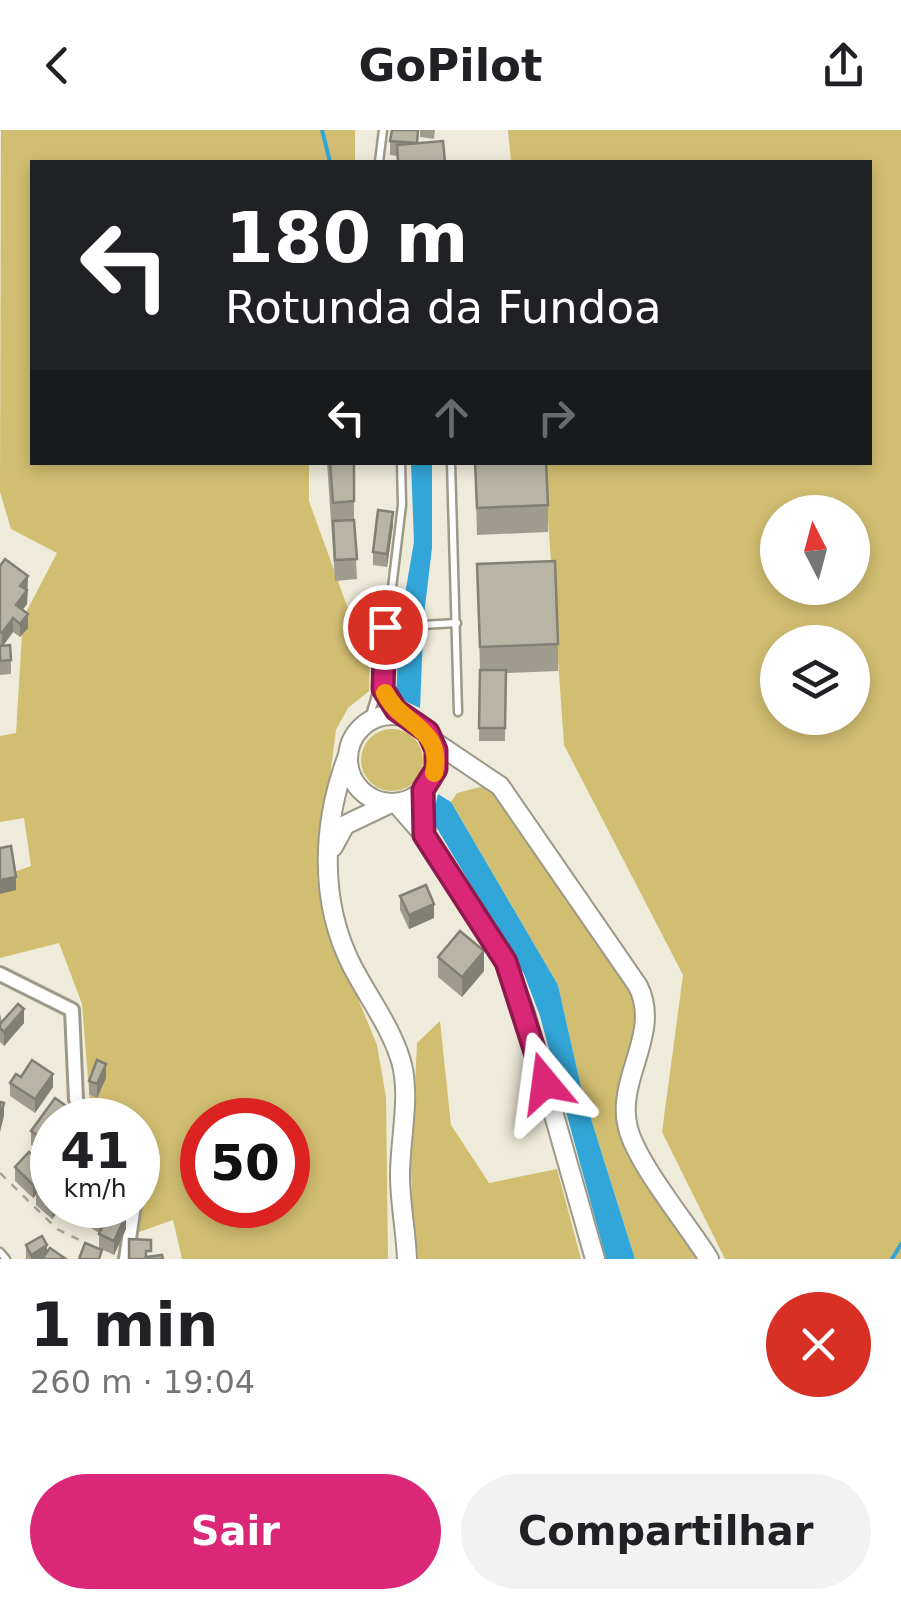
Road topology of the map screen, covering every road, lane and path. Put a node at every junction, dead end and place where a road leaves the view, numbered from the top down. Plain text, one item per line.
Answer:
1 (383, 130) edge
2 (379, 160) edge
3 (401, 465) edge
4 (451, 465) edge
5 (458, 622) junction
6 (385, 627) junction
7 (381, 679) junction
8 (458, 712) dead end
9 (398, 715) junction
10 (368, 722) junction
11 (433, 741) junction
12 (347, 758) junction
13 (478, 772) junction
14 (428, 786) junction
15 (393, 803) junction
16 (424, 835) junction
17 (327, 862) junction
18 (0, 974) edge
19 (76, 1098) edge
20 (0, 1173) edge
21 (131, 1228) edge
22 (0, 1252) edge
23 (103, 1252) edge
24 (6, 1259) edge
25 (126, 1259) edge
26 (406, 1259) edge
27 (595, 1259) edge
28 (709, 1259) edge

1 - 2 lane
3 - 6 lane
4 - 5 lane
5 - 6 lane
5 - 8 lane
6 - 7 lane
7 - 9 lane
7 - 10 lane
9 - 10 main road
9 - 11 main road
10 - 12 main road
11 - 13 main road
11 - 14 main road
12 - 15 main road
12 - 17 main road
13 - 14 main road
13 - 28 main road
14 - 15 main road
14 - 16 main road
15 - 16 main road
15 - 17 main road
16 - 27 main road
17 - 26 main road
18 - 19 street
20 - 23 path
21 - 25 street
22 - 24 lane

